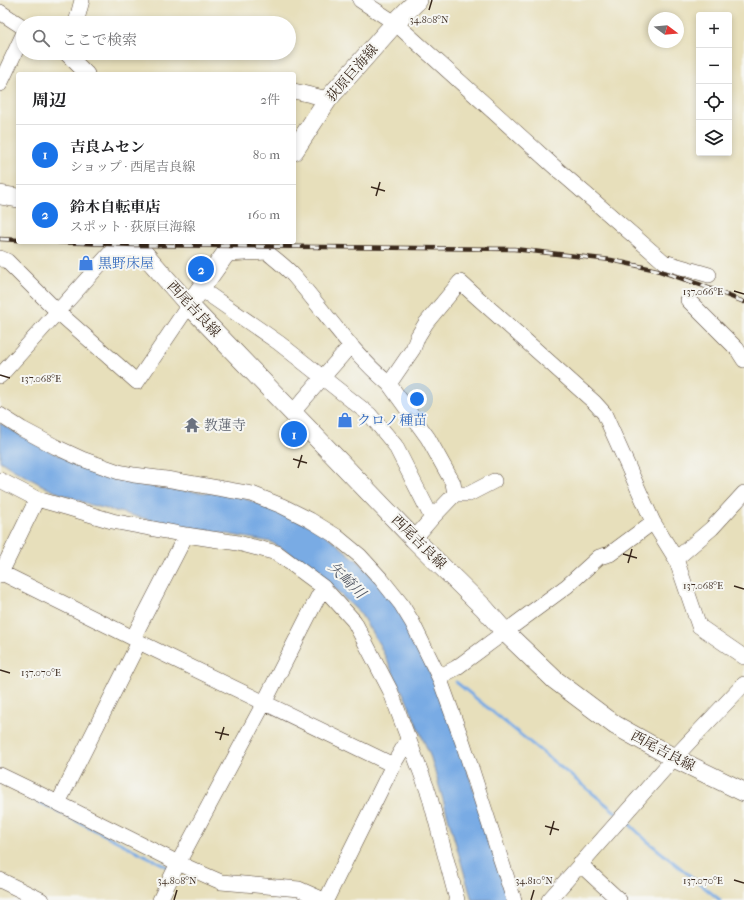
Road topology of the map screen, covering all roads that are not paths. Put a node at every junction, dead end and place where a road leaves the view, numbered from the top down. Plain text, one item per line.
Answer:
1 (82, 0) edge
2 (360, 0) edge
3 (418, 0) edge
4 (0, 12) edge
5 (78, 16) edge
6 (16, 22) edge
7 (395, 23) junction
8 (16, 50) edge
9 (74, 60) edge
10 (85, 72) edge
11 (0, 84) edge
12 (296, 91) edge
13 (328, 99) junction
14 (296, 148) edge
15 (0, 195) edge
16 (16, 198) edge
17 (137, 245) edge
18 (230, 248) edge
19 (0, 258) edge
20 (709, 275) dead end
21 (201, 289) junction
22 (688, 300) dead end
23 (189, 305) junction
24 (58, 312) junction
25 (352, 345) junction
26 (744, 360) edge
27 (0, 376) edge
28 (323, 377) junction
29 (389, 384) junction
30 (293, 412) junction
31 (0, 415) edge
32 (0, 480) edge
33 (494, 481) dead end
34 (744, 493) edge
35 (456, 494) junction
36 (37, 499) junction
37 (432, 518) junction
38 (654, 522) junction
39 (186, 535) junction
40 (414, 539) junction
41 (676, 559) junction
42 (0, 574) edge
43 (323, 587) junction
44 (505, 632) junction
45 (136, 640) junction
46 (744, 657) edge
47 (439, 677) junction
48 (744, 684) edge
49 (264, 703) junction
50 (408, 738) junction
51 (674, 758) junction
52 (393, 765) junction
53 (0, 776) edge
54 (744, 792) edge
55 (58, 803) junction
56 (178, 863) junction
57 (580, 864) junction
58 (0, 880) edge
59 (551, 899) edge
60 (42, 900) edge
61 (160, 900) edge
62 (325, 900) edge
63 (457, 900) edge
64 (514, 900) edge
65 (619, 900) edge

1 - 5 street
2 - 7 street
3 - 7 main road, 荻原巨海線
4 - 6 street
7 - 13 main road, 荻原巨海線
7 - 20 street
8 - 11 street
9 - 10 street
12 - 13 street
13 - 14 main road, 荻原巨海線
15 - 16 main road
17 - 23 main road, 西尾吉良線
17 - 24 street
18 - 21 main road
18 - 25 street
19 - 24 street
21 - 23 main road
21 - 28 street
22 - 26 street
23 - 24 street
23 - 30 main road, 西尾吉良線
24 - 27 street
25 - 28 street
25 - 29 street
28 - 30 street
28 - 37 street
29 - 35 street
29 - 38 street
30 - 40 main road, 西尾吉良線
31 - 47 street
32 - 36 street
33 - 35 street
34 - 41 street
35 - 37 street
36 - 39 street
36 - 42 street
37 - 40 street
38 - 41 street
38 - 44 street
39 - 43 street
39 - 45 street
40 - 44 main road, 西尾吉良線
41 - 46 street
42 - 45 street
43 - 49 street
43 - 50 street
44 - 47 street
44 - 51 main road, 西尾吉良線
45 - 49 street
45 - 55 street
47 - 64 street
48 - 51 street
49 - 52 street
49 - 56 street
50 - 52 street
50 - 63 street
51 - 54 main road, 西尾吉良線
51 - 57 street
52 - 62 street
53 - 55 street
55 - 56 street
56 - 61 street
56 - 62 street
57 - 59 street
57 - 65 street
58 - 60 street

